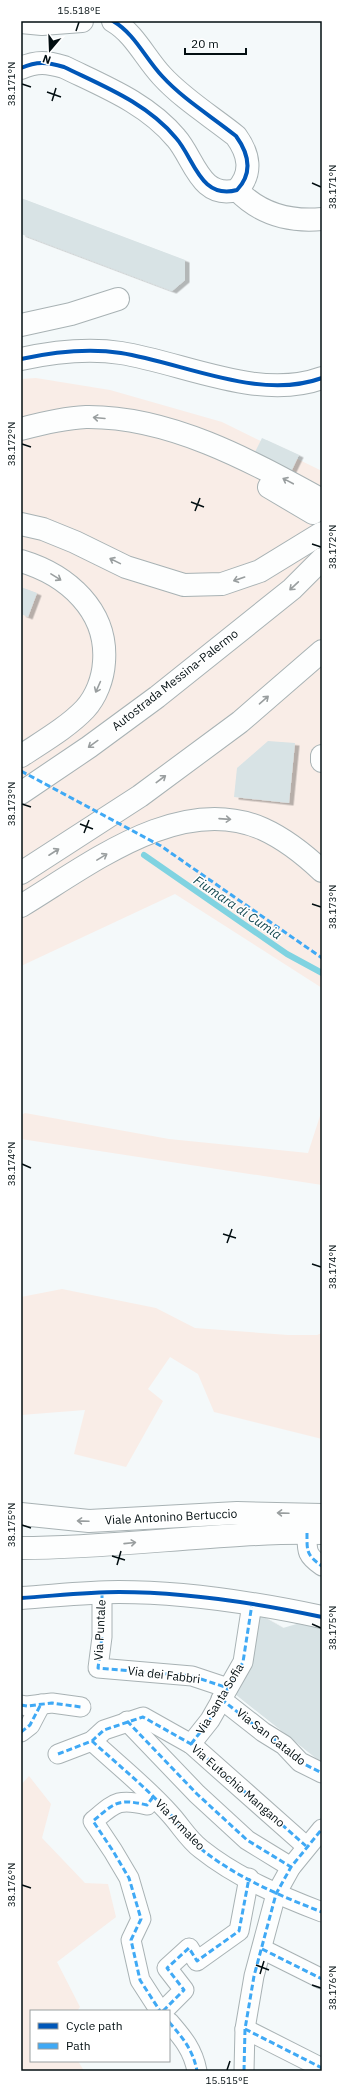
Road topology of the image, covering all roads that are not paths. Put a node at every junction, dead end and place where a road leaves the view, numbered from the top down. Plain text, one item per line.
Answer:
1 (82, 21) edge
2 (113, 21) edge
3 (21, 22) edge
4 (21, 68) edge
5 (237, 190) junction
6 (322, 219) edge
7 (118, 299) dead end
8 (21, 325) edge
9 (21, 359) edge
10 (322, 378) edge
11 (21, 429) edge
12 (21, 444) edge
13 (317, 506) edge
14 (21, 524) edge
15 (322, 533) edge
16 (322, 559) edge
17 (21, 561) edge
18 (322, 651) edge
19 (21, 756) edge
20 (322, 756) edge
21 (322, 761) edge
22 (21, 793) edge
23 (322, 871) edge
24 (21, 874) edge
25 (21, 906) edge
26 (21, 1514) edge
27 (322, 1515) edge
28 (315, 1533) edge
29 (21, 1548) edge
30 (322, 1566) edge
31 (102, 1592) junction
32 (21, 1598) edge
33 (252, 1604) junction
34 (322, 1617) edge
35 (98, 1668) joint
36 (224, 1693) junction
37 (21, 1704) edge
38 (42, 1704) junction
39 (81, 1707) dead end
40 (128, 1721) junction
41 (21, 1732) edge
42 (92, 1741) junction
43 (191, 1744) junction
44 (58, 1754) dead end
45 (322, 1773) edge
46 (153, 1797) junction
47 (322, 1829) edge
48 (306, 1846) junction
49 (291, 1867) junction
50 (249, 1878) junction
51 (276, 1894) junction
52 (322, 1912) edge
53 (262, 1949) junction
54 (322, 1979) edge
55 (160, 2010) edge
56 (162, 2010) edge
57 (170, 2023) edge
58 (245, 2029) junction
59 (322, 2068) edge
60 (246, 2070) edge
61 (197, 2071) edge

1 - 3 main road
2 - 5 main road
4 - 5 main road
5 - 6 main road
7 - 8 main road
9 - 10 main road
13 -> 11 main road
12 - 13 main road
15 -> 14 main road
16 -> 22 main road, Autostrada Messina-Palermo
17 -> 19 main road
24 -> 18 main road
20 - 21 main road
25 -> 23 main road
27 -> 26 main road, Viale Antonino Bertuccio
29 -> 28 main road, Viale Antonino Bertuccio
28 - 30 street
31 - 32 main road
31 - 33 main road
31 - 35 street, Via Puntale
33 - 34 main road
33 - 36 street, Via Santa Sofia
35 - 36 street, Via dei Fabbri
36 - 43 street, Via Santa Sofia
36 - 45 street, Via San Cataldo
37 - 38 street
38 - 39 street
38 - 41 street
40 - 42 street, Via Eutochio Mangano
40 - 43 street, Via Eutochio Mangano
40 - 49 street
42 - 44 street, Via Eutochio Mangano
42 - 46 street, Via Armaleo
43 - 48 street, Via Eutochio Mangano
46 - 50 street, Via Armaleo
46 - 55 street
47 - 48 street
48 - 49 street
49 - 51 street
50 - 51 street, Via Armaleo
50 - 56 street
51 - 52 street, Via Armaleo
51 - 53 street
53 - 54 street
53 - 58 street
57 - 61 street
58 - 59 street
58 - 60 street

